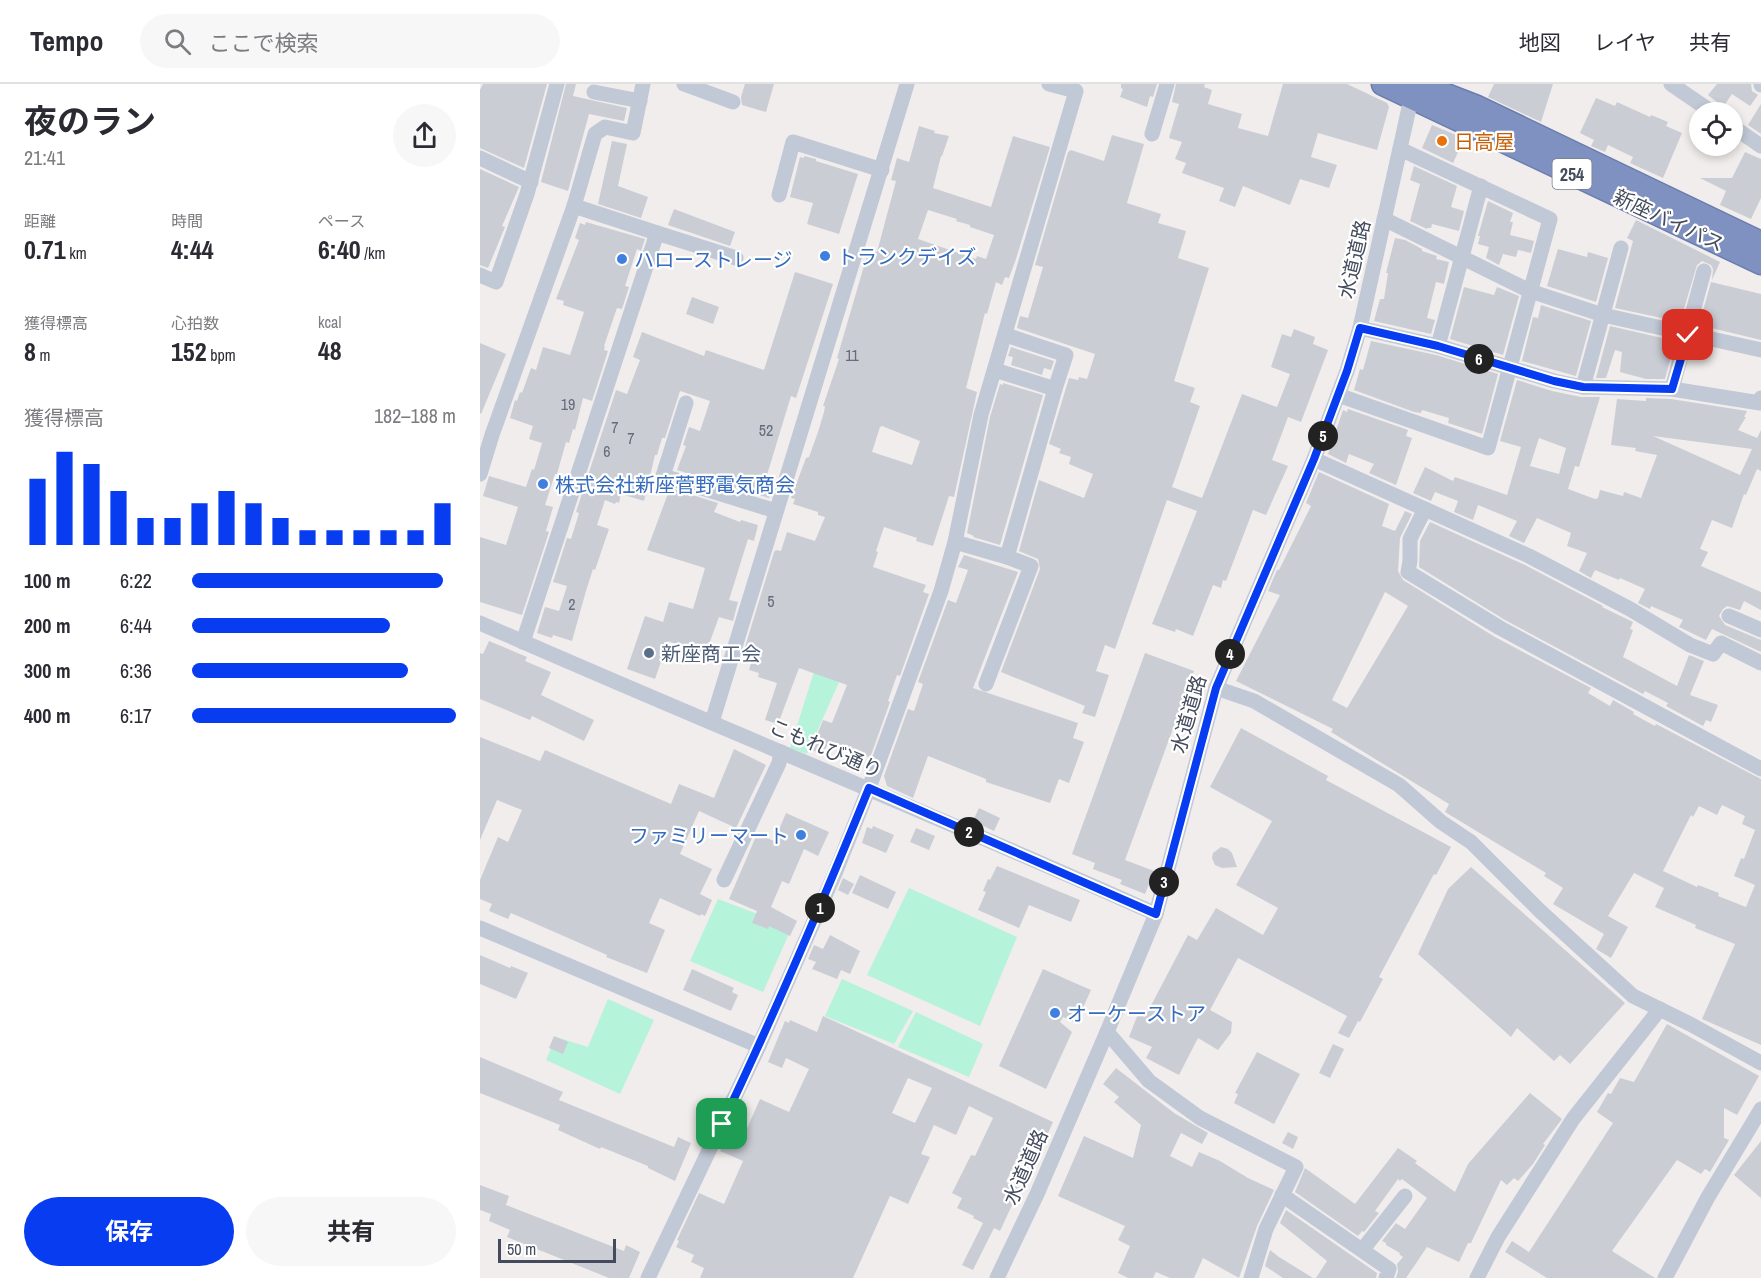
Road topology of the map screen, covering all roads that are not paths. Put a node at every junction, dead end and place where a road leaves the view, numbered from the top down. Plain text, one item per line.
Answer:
1 (557, 84) edge
2 (643, 84) edge
3 (684, 84) edge
4 (907, 84) edge
5 (1049, 84) edge
6 (1167, 84) edge
7 (1383, 84) edge
8 (1671, 84) edge
9 (1415, 89) edge
10 (594, 92) dead end
11 (640, 101) junction
12 (733, 102) dead end
13 (1697, 102) edge
14 (1152, 134) dead end
15 (1743, 134) edge
16 (1761, 146) edge
17 (1400, 149) junction
18 (480, 158) edge
19 (882, 170) junction
20 (531, 182) junction
21 (1481, 186) junction
22 (779, 195) dead end
23 (574, 206) junction
24 (1384, 219) junction
25 (657, 233) junction
26 (1761, 243) edge
27 (1622, 248) dead end
28 (1463, 256) junction
29 (736, 258) dead end
30 (1761, 263) edge
31 (1704, 271) dead end
32 (480, 275) edge
33 (1530, 291) junction
34 (1603, 315) junction
35 (1360, 328) junction
36 (1688, 335) junction
37 (1006, 336) junction
38 (1438, 346) junction
39 (1761, 350) edge
40 (1510, 369) junction
41 (995, 370) junction
42 (1583, 387) junction
43 (1055, 389) junction
44 (1672, 389) junction
45 (1338, 396) junction
46 (1761, 398) edge
47 (686, 403) dead end
48 (1314, 459) junction
49 (480, 474) edge
50 (1425, 509) junction
51 (777, 511) junction
52 (955, 542) junction
53 (1007, 557) junction
54 (1729, 616) dead end
55 (480, 623) edge
56 (1761, 630) edge
57 (523, 642) junction
58 (1761, 663) edge
59 (986, 684) dead end
60 (1216, 688) junction
61 (712, 722) junction
62 (781, 752) junction
63 (1761, 769) edge
64 (869, 788) junction
65 (724, 880) dead end
66 (1156, 914) junction
67 (480, 928) edge
68 (1660, 1009) junction
69 (1107, 1032) junction
70 (759, 1046) junction
71 (1761, 1063) edge
72 (1761, 1109) edge
73 (1282, 1195) junction
74 (1405, 1196) dead end
75 (1363, 1249) junction
76 (1255, 1276) edge
77 (648, 1278) edge
78 (997, 1278) edge
79 (1386, 1278) edge
80 (1477, 1278) edge
81 (1665, 1278) edge

1 - 20 street
2 - 11 street
3 - 12 street
4 - 19 street
5 - 37 street
6 - 14 street
7 - 9 highway, 新座バイパス / 254
8 - 13 street
9 - 17 street, 水道道路
9 - 26 highway, 新座バイパス / 254
9 - 30 highway, 新座バイパス / 254
10 - 11 street
11 - 23 street
15 - 16 street
17 - 21 street
17 - 24 street, 水道道路
18 - 20 street
19 - 22 street
19 - 51 street
20 - 32 street
21 - 28 street
21 - 33 street
23 - 25 street
23 - 49 street
24 - 28 street
24 - 35 street, 水道道路
25 - 29 street
25 - 57 street
27 - 34 street
28 - 33 street
28 - 38 street
31 - 36 street
33 - 34 street
33 - 40 street
34 - 36 street
34 - 42 street
35 - 38 street
35 - 45 street, 水道道路
36 - 39 street
36 - 44 street
37 - 41 street
37 - 43 street
38 - 40 street
40 - 42 street
40 - 45 street
41 - 43 street
41 - 52 street
42 - 44 street
43 - 53 street
44 - 46 street
45 - 48 street, 水道道路
47 - 51 street
48 - 50 street
48 - 60 street, 水道道路
50 - 58 street
50 - 63 street
51 - 61 street
52 - 53 street
52 - 64 street
53 - 59 street
54 - 56 street
55 - 57 street, こもれび通り
57 - 61 street, こもれび通り
60 - 66 street, 水道道路
60 - 68 street
61 - 62 street, こもれび通り
62 - 64 street, こもれび通り
62 - 65 street
64 - 66 street, こもれび通り
64 - 70 street
66 - 69 street, 水道道路
67 - 70 street
68 - 71 street
68 - 80 street
69 - 73 street
69 - 78 street, 水道道路
70 - 77 street
72 - 81 street
73 - 75 street
73 - 76 street
74 - 75 street
75 - 79 street

